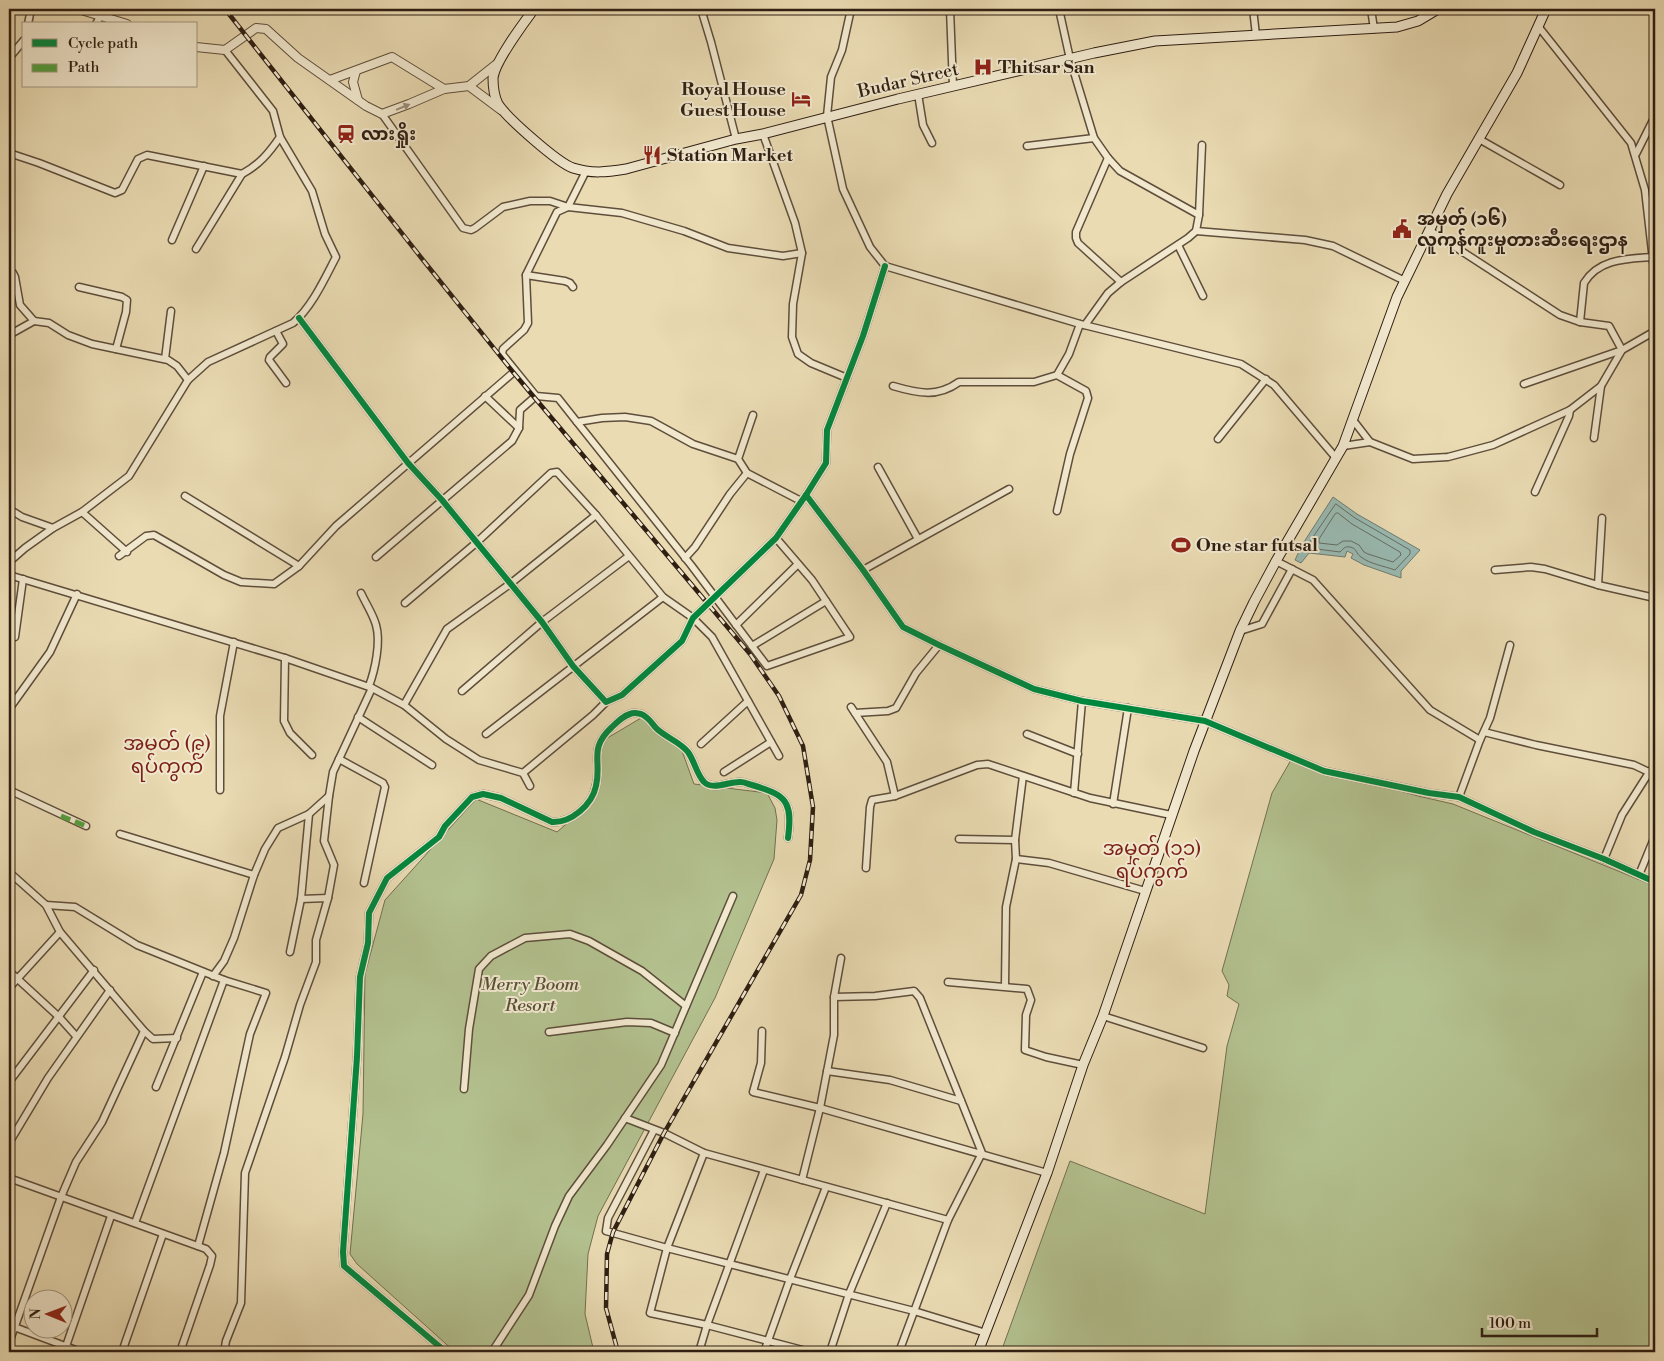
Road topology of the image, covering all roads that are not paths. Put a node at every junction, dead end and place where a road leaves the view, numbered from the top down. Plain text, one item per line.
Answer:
1 (31, 9) edge
2 (78, 9) edge
3 (534, 9) edge
4 (701, 9) edge
5 (851, 9) edge
6 (950, 9) edge
7 (1059, 9) edge
8 (1253, 9) edge
9 (1371, 9) edge
10 (1438, 9) edge
11 (1546, 9) edge
12 (100, 15) junction
13 (28, 22) edge
14 (97, 22) edge
15 (118, 22) edge
16 (1538, 26) junction
17 (1374, 29) junction
18 (1256, 35) junction
19 (22, 42) edge
20 (198, 47) edge
21 (224, 50) junction
22 (9, 58) edge
23 (1070, 59) junction
24 (499, 62) junction
25 (356, 71) junction
26 (330, 80) junction
27 (469, 86) junction
28 (953, 86) junction
29 (444, 89) junction
30 (918, 94) junction
31 (358, 100) junction
32 (382, 114) junction
33 (827, 116) junction
34 (1655, 116) edge
35 (512, 118) junction
36 (764, 134) junction
37 (280, 137) junction
38 (1094, 138) junction
39 (736, 139) junction
40 (1479, 139) junction
41 (932, 143) dead end
42 (1202, 145) dead end
43 (1027, 146) dead end
44 (9, 153) edge
45 (1636, 154) junction
46 (1108, 158) junction
47 (204, 166) junction
48 (586, 171) junction
49 (242, 174) junction
50 (1560, 185) dead end
51 (568, 207) junction
52 (1199, 215) junction
53 (1653, 229) edge
54 (1429, 230) junction
55 (1196, 231) junction
56 (172, 240) dead end
57 (1178, 245) junction
58 (196, 249) dead end
59 (802, 253) junction
60 (1653, 258) junction
61 (885, 266) junction
62 (9, 271) edge
63 (526, 275) junction
64 (1655, 278) edge
65 (1404, 280) junction
66 (1121, 282) junction
67 (79, 287) dead end
68 (573, 287) dead end
69 (1203, 296) dead end
70 (171, 311) dead end
71 (299, 318) junction
72 (34, 321) junction
73 (1580, 322) junction
74 (1082, 324) junction
75 (276, 331) junction
76 (1655, 331) edge
77 (9, 335) edge
78 (116, 349) junction
79 (1622, 350) junction
80 (165, 359) junction
81 (515, 370) junction
82 (1057, 375) junction
83 (847, 378) junction
84 (1266, 379) junction
85 (188, 380) junction
86 (286, 383) dead end
87 (1524, 384) dead end
88 (892, 386) dead end
89 (1601, 386) junction
90 (485, 396) junction
91 (536, 396) junction
92 (1570, 410) junction
93 (754, 415) dead end
94 (1353, 420) junction
95 (577, 422) junction
96 (519, 428) junction
97 (1594, 438) dead end
98 (1218, 439) dead end
99 (1370, 442) junction
100 (1343, 446) junction
101 (1336, 458) junction
102 (738, 459) junction
103 (408, 463) junction
104 (878, 467) dead end
105 (747, 473) junction
106 (1009, 488) dead end
107 (1535, 492) dead end
108 (806, 495) junction
109 (185, 496) dead end
110 (442, 500) junction
111 (801, 501) junction
112 (9, 509) edge
113 (1057, 511) dead end
114 (82, 512) junction
115 (596, 515) junction
116 (1602, 518) dead end
117 (53, 528) junction
118 (776, 538) junction
119 (918, 539) junction
120 (476, 543) junction
121 (126, 552) junction
122 (119, 556) dead end
123 (629, 556) junction
124 (376, 557) dead end
125 (685, 558) junction
126 (1276, 561) junction
127 (9, 562) edge
128 (798, 564) junction
129 (299, 566) junction
130 (1292, 569) junction
131 (863, 570) junction
132 (1495, 570) dead end
133 (9, 575) edge
134 (22, 579) junction
135 (510, 584) junction
136 (1598, 585) junction
137 (361, 593) dead end
138 (77, 594) junction
139 (663, 597) junction
140 (716, 597) junction
141 (1655, 598) edge
142 (826, 601) junction
143 (405, 603) dead end
144 (693, 618) junction
145 (542, 622) junction
146 (736, 625) junction
147 (1240, 631) junction
148 (15, 637) dead end
149 (234, 642) junction
150 (939, 645) junction
151 (1510, 645) dead end
152 (752, 646) junction
153 (285, 658) junction
154 (573, 666) junction
155 (370, 687) junction
156 (462, 691) dead end
157 (748, 701) junction
158 (1082, 701) junction
159 (606, 702) junction
160 (404, 705) junction
161 (1128, 708) junction
162 (9, 709) edge
163 (358, 717) junction
164 (1205, 721) junction
165 (1484, 732) junction
166 (486, 734) dead end
167 (1027, 734) dead end
168 (1480, 740) junction
169 (771, 742) junction
170 (701, 744) dead end
171 (1078, 754) junction
172 (312, 755) dead end
173 (779, 756) dead end
174 (339, 759) junction
175 (432, 765) dead end
176 (724, 772) dead end
177 (1652, 773) edge
178 (523, 774) junction
179 (1023, 776) junction
180 (530, 786) dead end
181 (9, 790) edge
182 (220, 790) dead end
183 (1074, 793) junction
184 (329, 796) junction
185 (895, 796) junction
186 (1459, 797) junction
187 (1113, 804) junction
188 (309, 814) junction
189 (1171, 815) junction
190 (86, 826) dead end
191 (120, 834) dead end
192 (1655, 836) edge
193 (788, 838) dead end
194 (959, 839) dead end
195 (1015, 840) junction
196 (1016, 859) junction
197 (1604, 859) junction
198 (866, 868) dead end
199 (9, 872) edge
200 (254, 875) junction
201 (1639, 875) junction
202 (1655, 882) edge
203 (364, 883) dead end
204 (1145, 891) junction
205 (733, 896) dead end
206 (328, 898) junction
207 (301, 899) junction
208 (46, 905) junction
209 (60, 932) junction
210 (290, 952) dead end
211 (842, 958) dead end
212 (94, 970) junction
213 (9, 971) edge
214 (203, 972) junction
215 (213, 976) junction
216 (18, 978) junction
217 (224, 980) junction
218 (948, 982) dead end
219 (1004, 986) junction
220 (9, 988) edge
221 (110, 990) junction
222 (834, 997) junction
223 (686, 1006) junction
224 (1103, 1016) junction
225 (59, 1017) junction
226 (144, 1032) junction
227 (549, 1032) dead end
228 (762, 1032) dead end
229 (675, 1033) junction
230 (76, 1036) junction
231 (177, 1038) junction
232 (1204, 1048) dead end
233 (1083, 1065) junction
234 (827, 1071) junction
235 (9, 1082) edge
236 (156, 1087) dead end
237 (464, 1088) dead end
238 (962, 1101) junction
239 (820, 1108) junction
240 (625, 1118) junction
241 (654, 1130) junction
242 (9, 1143) edge
243 (704, 1153) junction
244 (982, 1153) junction
245 (764, 1170) junction
246 (1047, 1173) junction
247 (9, 1178) edge
248 (802, 1180) junction
249 (826, 1186) junction
250 (61, 1197) junction
251 (887, 1203) junction
252 (111, 1216) junction
253 (948, 1220) junction
254 (135, 1224) junction
255 (163, 1234) junction
256 (198, 1246) junction
257 (667, 1248) junction
258 (729, 1264) junction
259 (790, 1279) junction
260 (849, 1294) junction
261 (914, 1311) junction
262 (707, 1325) junction
263 (11, 1326) edge
264 (986, 1333) junction
265 (768, 1342) junction
266 (9, 1343) edge
267 (65, 1349) edge
268 (81, 1352) edge
269 (122, 1352) edge
270 (180, 1352) edge
271 (224, 1352) edge
272 (446, 1352) edge
273 (492, 1352) edge
274 (699, 1352) edge
275 (764, 1352) edge
276 (810, 1352) edge
277 (830, 1352) edge
278 (899, 1352) edge
279 (978, 1352) edge

1 - 13 street
2 - 12 street
3 - 24 main road
4 - 39 street
5 - 33 street
6 - 28 street
7 - 23 street
8 - 18 street
9 - 17 street
10 - 17 main road, Budar Street
11 - 16 main road
12 - 14 street
12 - 15 street
16 - 40 main road
16 - 45 street
17 - 18 main road, Budar Street
18 - 23 main road, Budar Street
19 - 22 street
20 - 21 street
21 - 26 street
21 - 37 street
23 - 28 main road, Budar Street
23 - 38 street
24 - 27 street
24 - 35 main road, Budar Street
25 - 26 street
25 - 29 street
25 - 31 street
26 - 31 street
27 - 29 street
27 - 35 street
28 - 30 main road, Budar Street
32 -> 29 street
30 - 33 main road, Budar Street
30 - 41 street
31 - 32 street
32 - 51 street
33 - 36 main road, Budar Street
33 - 61 street
34 - 45 street
35 - 48 main road, Budar Street
36 - 39 main road, Budar Street
36 - 59 street
37 - 49 street
37 - 71 street
38 - 43 street
38 - 46 street
39 - 48 main road, Budar Street
40 - 50 street
40 - 54 main road
42 - 52 street
44 - 47 street
45 - 53 street
46 - 52 street
46 - 66 street
47 - 49 street
47 - 56 street
48 - 51 street
49 - 58 street
51 - 59 street
51 - 63 street
52 - 55 street
53 - 60 street
54 - 65 main road
54 - 73 street
55 - 57 street
55 - 65 street
57 - 66 street
57 - 69 street
59 - 83 street
60 - 64 street
60 - 73 street
61 - 74 street
61 - 83 street
62 - 72 street
63 - 68 street
63 - 81 street
65 - 94 main road
66 - 74 street
67 - 78 street
70 - 80 street
71 - 75 street
71 - 103 street
72 - 77 street
72 - 78 street
73 - 79 street
74 - 82 street
74 - 84 street
75 - 85 street
75 - 86 street
76 - 79 street
78 - 80 street
79 - 87 street
79 - 89 street
80 - 85 street
81 - 90 street
81 - 91 street
82 - 88 street
82 - 113 street
83 - 108 street
84 - 98 street
84 - 101 street
85 - 114 street
89 - 92 street
89 - 97 street
90 - 96 street
90 - 103 street
91 - 95 street
91 - 96 street
92 - 99 street
92 - 107 street
93 - 102 street
94 - 99 street
94 - 100 main road
95 - 102 street
95 - 125 street
96 - 110 street
99 - 100 street
100 - 101 main road
101 - 126 main road
102 - 105 street
103 - 110 street
103 - 129 street
104 - 119 street
105 - 111 street
105 - 125 street
106 - 119 street
108 - 111 street
108 - 131 street
109 - 129 street
110 - 120 street
110 - 124 street
111 - 118 street
112 - 117 street
114 - 117 street
114 - 121 street
115 - 120 street
115 - 123 street
115 - 135 street
116 - 136 street
117 - 127 street
118 - 128 street
118 - 140 street
119 - 131 street
120 - 135 street
120 - 143 street
121 - 122 street
121 - 129 street
123 - 139 street
123 - 145 street
125 - 140 street
126 - 130 street
126 - 147 main road
128 - 142 street
128 - 146 street
130 - 147 street
130 - 168 street
131 - 150 street
132 - 136 street
133 - 134 street
134 - 138 street
134 - 148 street
135 - 145 street
135 - 160 street
136 - 141 street
137 - 155 street
138 - 149 street
138 - 162 street
139 - 144 street
139 - 154 street
140 - 144 street
140 - 146 street
142 - 152 street
142 - 152 street
144 - 157 street
144 - 159 street
145 - 154 street
145 - 156 street
146 - 152 street
147 - 164 main road
149 - 153 street
149 - 182 street
150 - 158 street
150 - 185 street
151 - 165 street
153 - 155 street
153 - 172 street
154 - 159 street
154 - 166 street
155 - 160 street
155 - 163 street
157 - 169 street
157 - 170 street
158 - 161 street
158 - 171 street
159 - 178 street
160 - 178 street
161 - 164 street
161 - 187 street
163 - 174 street
163 - 175 street
164 - 186 street
164 - 189 main road
165 - 168 street
165 - 177 street
167 - 171 street
168 - 186 street
169 - 173 street
169 - 176 street
171 - 183 street
174 - 184 street
174 - 203 street
177 - 197 street
178 - 180 street
179 - 183 street
179 - 185 street
179 - 195 street
181 - 190 street
183 - 187 street
184 - 188 street
184 - 206 street
185 - 198 street
186 - 197 street
187 - 189 street
188 - 200 street
188 - 207 street
189 - 204 main road
191 - 200 street
192 - 201 street
193 - 272 street
194 - 195 street
195 - 196 street
196 - 204 street
196 - 219 street
197 - 201 street
199 - 208 street
200 - 215 street
201 - 202 street
204 - 224 main road
205 - 223 street
206 - 207 street
206 - 271 street
207 - 210 street
208 - 209 street
208 - 214 street
209 - 212 street
209 - 216 street
211 - 222 street
212 - 221 street
212 - 225 street
213 - 216 street
214 - 215 street
214 - 231 street
215 - 217 street
216 - 220 street
216 - 225 street
217 - 254 street
217 - 256 street
218 - 219 street
219 - 233 street
221 - 226 street
221 - 230 street
222 - 234 street
222 - 238 street
223 - 229 street
223 - 237 street
224 - 232 street
224 - 233 main road
225 - 230 street
225 - 235 street
226 - 231 street
226 - 250 street
227 - 229 street
228 - 239 street
229 - 240 street
230 - 242 street
231 - 236 street
233 - 246 main road
234 - 238 street
234 - 239 street
238 - 244 street
239 - 244 street
239 - 248 street
240 - 241 street
240 - 273 street
241 - 243 street
241 - 257 street
243 - 245 street
243 - 257 street
244 - 246 street
244 - 253 street
245 - 248 street
245 - 258 street
246 - 264 main road
247 - 250 street
248 - 249 street
249 - 251 street
249 - 259 street
250 - 252 street
250 - 263 street
251 - 253 street
251 - 260 street
252 - 254 street
252 - 267 street
253 - 261 street
254 - 255 street
255 - 256 street
255 - 269 street
256 - 270 street
257 - 258 street
257 - 262 street
258 - 259 street
258 - 262 street
259 - 260 street
259 - 265 street
260 - 261 street
260 - 277 street
261 - 264 street
261 - 278 street
262 - 265 street
262 - 274 street
263 - 266 street
263 - 267 street
264 - 279 main road
265 - 275 street
265 - 276 street
267 - 268 street

